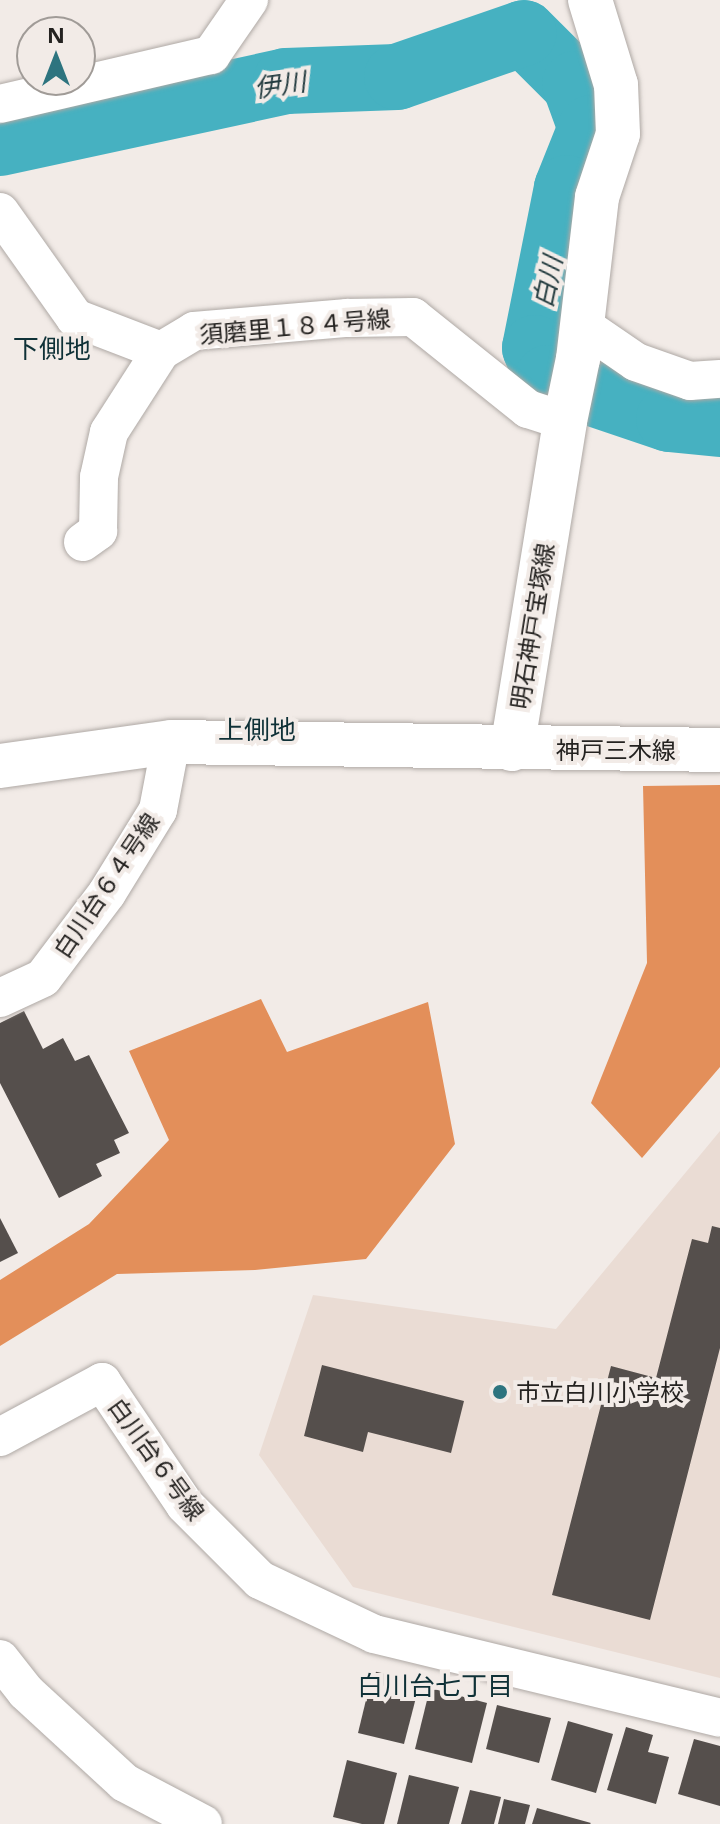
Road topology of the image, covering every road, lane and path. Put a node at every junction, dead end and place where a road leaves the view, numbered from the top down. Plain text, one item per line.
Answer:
1 (249, 0) edge
2 (590, 0) edge
3 (0, 104) edge
4 (0, 212) edge
5 (580, 342) junction
6 (161, 351) junction
7 (720, 379) edge
8 (565, 421) junction
9 (83, 542) dead end
10 (171, 742) junction
11 (512, 749) junction
12 (720, 750) edge
13 (0, 766) edge
14 (0, 998) edge
15 (0, 1437) edge
16 (0, 1659) edge
17 (720, 1718) edge
18 (203, 1824) edge

1 - 3 street
2 - 5 main road, 明石神戸宝塚線
4 - 6 street
5 - 7 street
5 - 8 main road, 明石神戸宝塚線
6 - 8 street, 須磨里１８４号線
6 - 9 street, 須磨里１８４号線
8 - 11 main road, 明石神戸宝塚線
10 - 11 main road
10 - 13 main road
10 - 14 street, 白川台６４号線
11 - 12 main road, 神戸三木線
15 - 17 street, 白川台６号線
16 - 18 street

